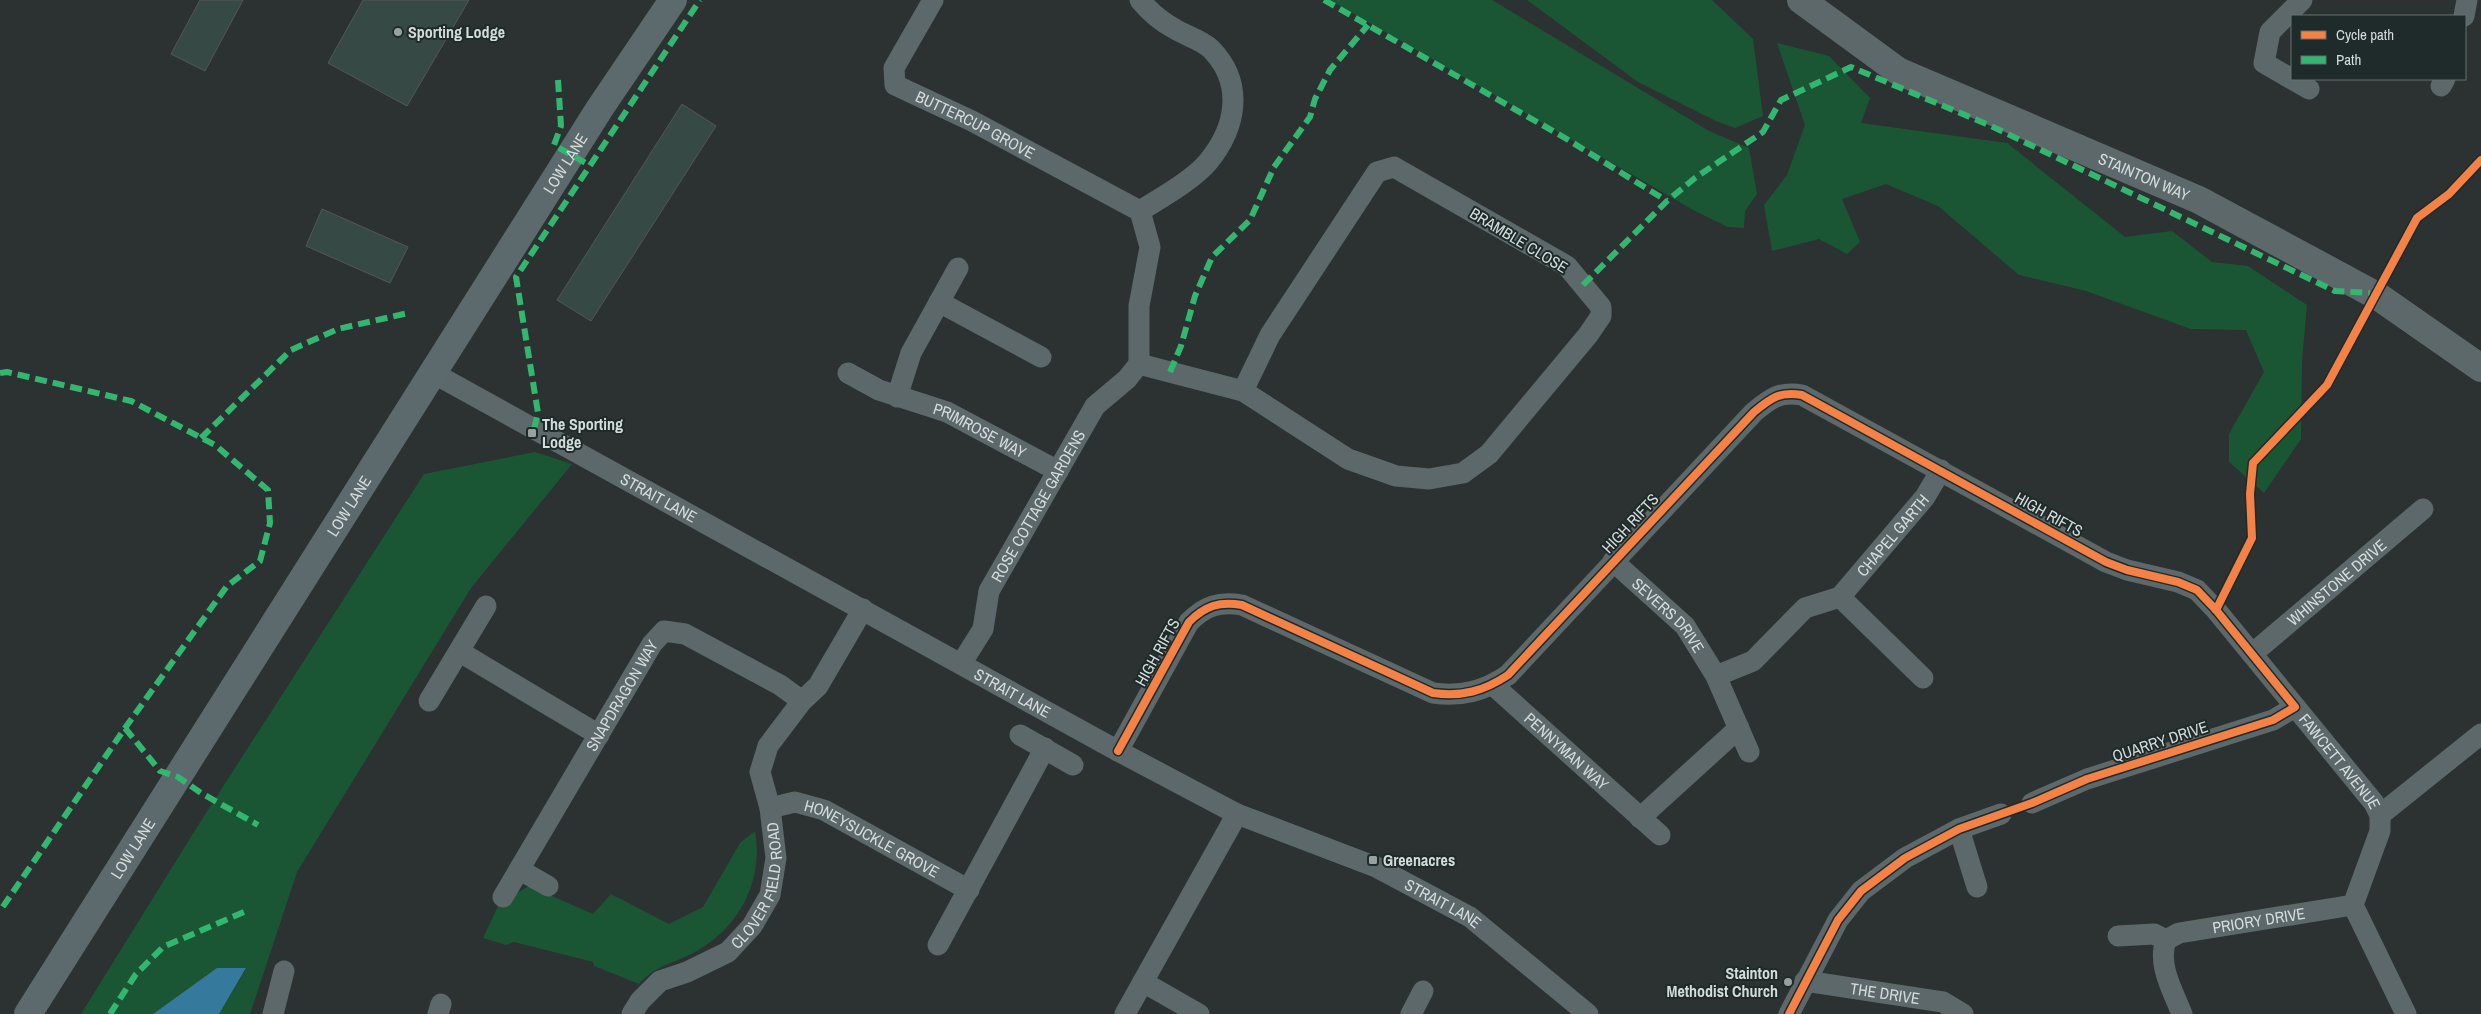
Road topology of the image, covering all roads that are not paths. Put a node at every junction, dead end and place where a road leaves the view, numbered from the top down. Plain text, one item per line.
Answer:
1 (673, 0) edge
2 (933, 0) edge
3 (1140, 0) edge
4 (1801, 0) edge
5 (2302, 0) edge
6 (2467, 0) edge
7 (2464, 15) edge
8 (2291, 79) edge
9 (2293, 80) edge
10 (2309, 89) dead end
11 (1140, 211) junction
12 (958, 268) dead end
13 (939, 302) junction
14 (1041, 357) dead end
15 (1139, 364) junction
16 (2481, 368) edge
17 (433, 373) junction
18 (848, 373) dead end
19 (1243, 391) junction
20 (897, 397) junction
21 (1941, 470) junction
22 (1058, 471) junction
23 (2423, 510) dead end
24 (1613, 561) junction
25 (1840, 597) junction
26 (486, 606) dead end
27 (862, 609) junction
28 (2216, 610) joint
29 (460, 652) junction
30 (2252, 654) junction
31 (961, 664) junction
32 (1716, 676) junction
33 (1923, 678) dead end
34 (1493, 685) junction
35 (430, 701) dead end
36 (802, 701) junction
37 (2295, 707) junction
38 (1739, 728) junction
39 (599, 734) junction
40 (2481, 734) edge
41 (1020, 736) dead end
42 (1045, 748) junction
43 (1118, 751) junction
44 (1749, 752) dead end
45 (1073, 765) dead end
46 (2032, 803) dead end
47 (770, 808) junction
48 (1237, 814) junction
49 (2001, 814) dead end
50 (2380, 815) junction
51 (1640, 818) junction
52 (1959, 830) junction
53 (1660, 835) dead end
54 (520, 870) junction
55 (548, 886) dead end
56 (1977, 887) dead end
57 (969, 890) junction
58 (503, 897) dead end
59 (2352, 905) junction
60 (2118, 936) dead end
61 (2166, 940) junction
62 (938, 946) dead end
63 (284, 971) dead end
64 (1805, 981) junction
65 (1143, 982) junction
66 (1423, 991) dead end
67 (28, 1014) edge
68 (273, 1014) edge
69 (632, 1014) edge
70 (1125, 1014) edge
71 (1199, 1014) edge
72 (1411, 1014) edge
73 (1588, 1014) edge
74 (1789, 1014) edge
75 (1963, 1014) edge
76 (2182, 1014) edge
77 (2406, 1014) edge

1 - 17 main road, LOW LANE
2 - 11 street, BUTTERCUP GROVE
3 - 11 street
4 - 16 street, STAINTON WAY
5 - 8 street
6 - 7 street
9 - 10 street
11 - 15 street
12 - 13 street
13 - 14 street
13 - 20 street
15 - 19 street, BRAMBLE CLOSE
15 - 22 street, ROSE COTTAGE GARDENS
17 - 27 street, STRAIT LANE
17 - 67 main road, LOW LANE
18 - 20 street, PRIMROSE WAY
19 - 19 street, BRAMBLE CLOSE
20 - 22 street, PRIMROSE WAY
21 - 24 street, HIGH RIFTS
21 - 25 street, CHAPEL GARTH
21 - 28 street, HIGH RIFTS
22 - 31 street, ROSE COTTAGE GARDENS
23 - 30 street, WHINSTONE DRIVE
24 - 32 street, SEVERS DRIVE
24 - 34 street, HIGH RIFTS
25 - 32 street
25 - 33 street
26 - 29 street
27 - 31 street, STRAIT LANE
27 - 36 street, CLOVER FIELD ROAD
28 - 30 street, FAWCETT AVENUE
29 - 35 street
29 - 39 street
30 - 37 street, FAWCETT AVENUE
31 - 43 street, STRAIT LANE
32 - 38 street
34 - 43 street, HIGH RIFTS
34 - 51 street, PENNYMAN WAY
36 - 39 street, SNAPDRAGON WAY
36 - 47 street, CLOVER FIELD ROAD
37 - 46 street, QUARRY DRIVE
37 - 50 street, FAWCETT AVENUE
38 - 44 street
38 - 51 street
39 - 54 street, SNAPDRAGON WAY
40 - 50 street
41 - 42 street
42 - 45 street
42 - 57 street
43 - 48 street, STRAIT LANE
47 - 57 street, HONEYSUCKLE GROVE
47 - 69 street, CLOVER FIELD ROAD
48 - 65 street
48 - 73 street, STRAIT LANE
49 - 52 street
50 - 59 street, FAWCETT AVENUE
51 - 53 street, PENNYMAN WAY
52 - 56 street
52 - 64 street
54 - 55 street
54 - 58 street, SNAPDRAGON WAY
57 - 62 street
59 - 61 street, PRIORY DRIVE
59 - 77 street
60 - 61 street
61 - 76 street
63 - 68 street
64 - 74 street
64 - 75 street, THE DRIVE
65 - 70 street
65 - 71 street
66 - 72 street

